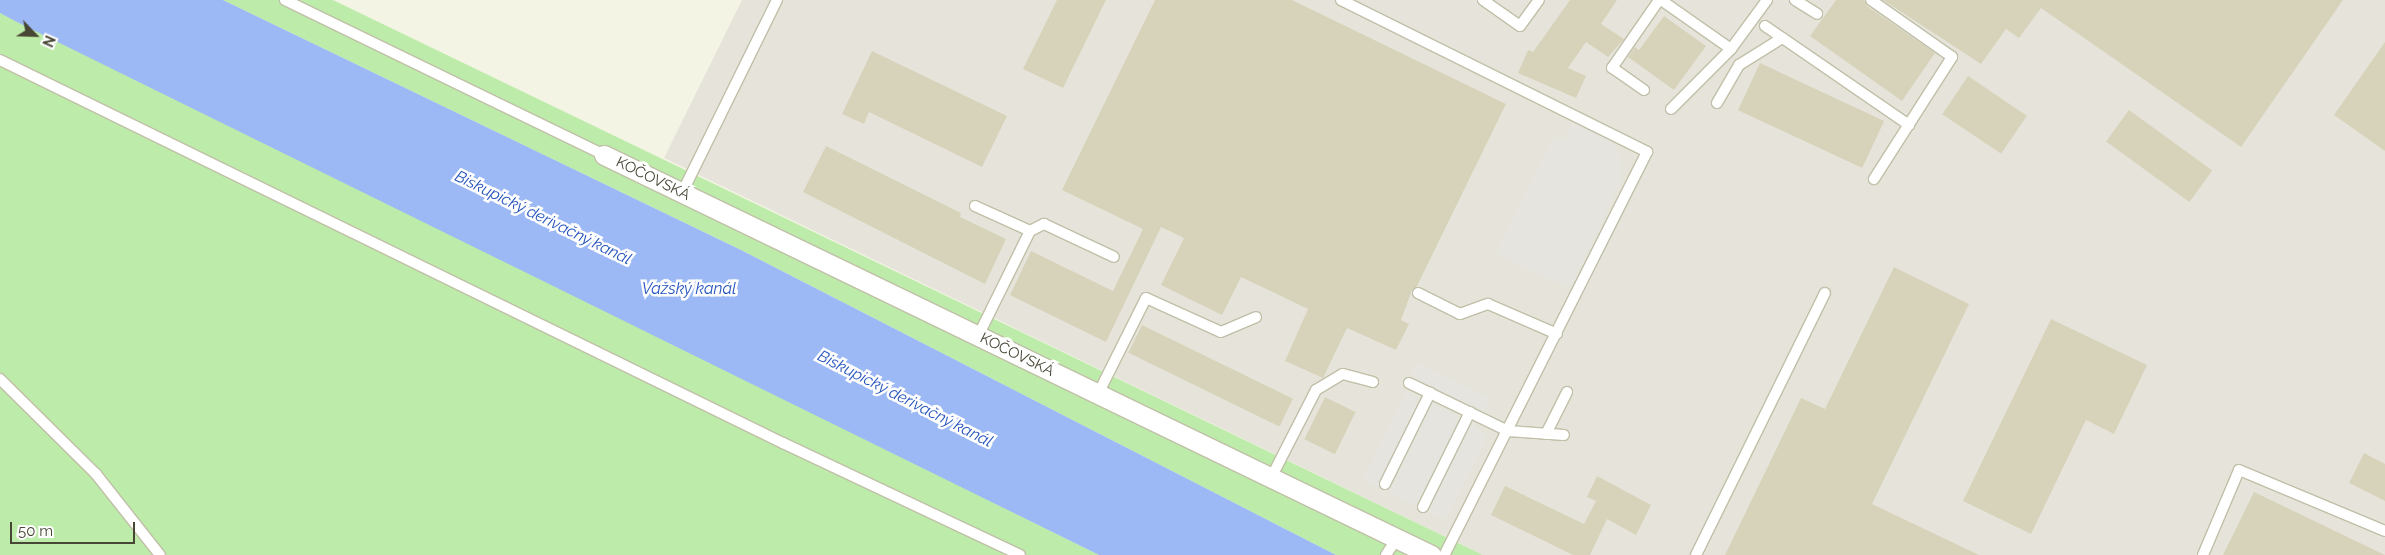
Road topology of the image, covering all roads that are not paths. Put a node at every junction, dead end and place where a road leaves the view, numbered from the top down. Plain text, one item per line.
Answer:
1 (285, 0) edge
2 (776, 0) edge
3 (1341, 0) edge
4 (1483, 0) edge
5 (1538, 0) edge
6 (1660, 0) edge
7 (1767, 0) edge
8 (1796, 0) edge
9 (1871, 0) edge
10 (1817, 14) dead end
11 (1765, 26) dead end
12 (1782, 38) junction
13 (1731, 50) junction
14 (0, 60) edge
15 (1644, 90) dead end
16 (1718, 104) dead end
17 (1671, 109) dead end
18 (1909, 125) junction
19 (604, 155) joint
20 (1874, 178) dead end
21 (682, 193) junction
22 (975, 206) dead end
23 (1030, 231) junction
24 (1114, 257) dead end
25 (1825, 293) dead end
26 (1418, 294) dead end
27 (1256, 317) dead end
28 (1557, 334) junction
29 (978, 336) junction
30 (0, 378) edge
31 (1373, 382) dead end
32 (1409, 383) dead end
33 (1567, 392) dead end
34 (1430, 393) junction
35 (1098, 394) junction
36 (1470, 412) junction
37 (1508, 431) junction
38 (1546, 434) junction
39 (1564, 435) dead end
40 (1271, 478) junction
41 (1385, 484) dead end
42 (1423, 507) dead end
43 (2385, 531) edge
44 (1397, 538) junction
45 (160, 555) edge
46 (1020, 555) edge
47 (1386, 555) edge
48 (1431, 555) edge
49 (1444, 555) edge
50 (1696, 555) edge
51 (2203, 555) edge

1 - 19 lane
2 - 21 lane
3 - 28 lane
4 - 5 lane
6 - 13 lane
6 - 15 lane
7 - 13 lane
8 - 10 lane
9 - 18 lane
11 - 12 lane
12 - 16 lane
12 - 18 lane
13 - 17 lane
14 - 46 lane
18 - 20 lane
19 - 21 street, KOČOVSKÁ
21 - 29 street, KOČOVSKÁ
22 - 23 lane
23 - 24 lane
23 - 29 lane
25 - 50 lane
26 - 28 lane
27 - 35 lane
28 - 37 lane
29 - 35 street, KOČOVSKÁ
30 - 45 lane
31 - 40 lane
32 - 34 lane
33 - 38 lane
34 - 36 lane
34 - 41 lane
35 - 40 street, KOČOVSKÁ
36 - 37 lane
36 - 42 lane
37 - 38 lane
37 - 49 lane
38 - 39 lane
40 - 44 street, KOČOVSKÁ
43 - 51 lane
44 - 47 lane
44 - 48 street, KOČOVSKÁ

